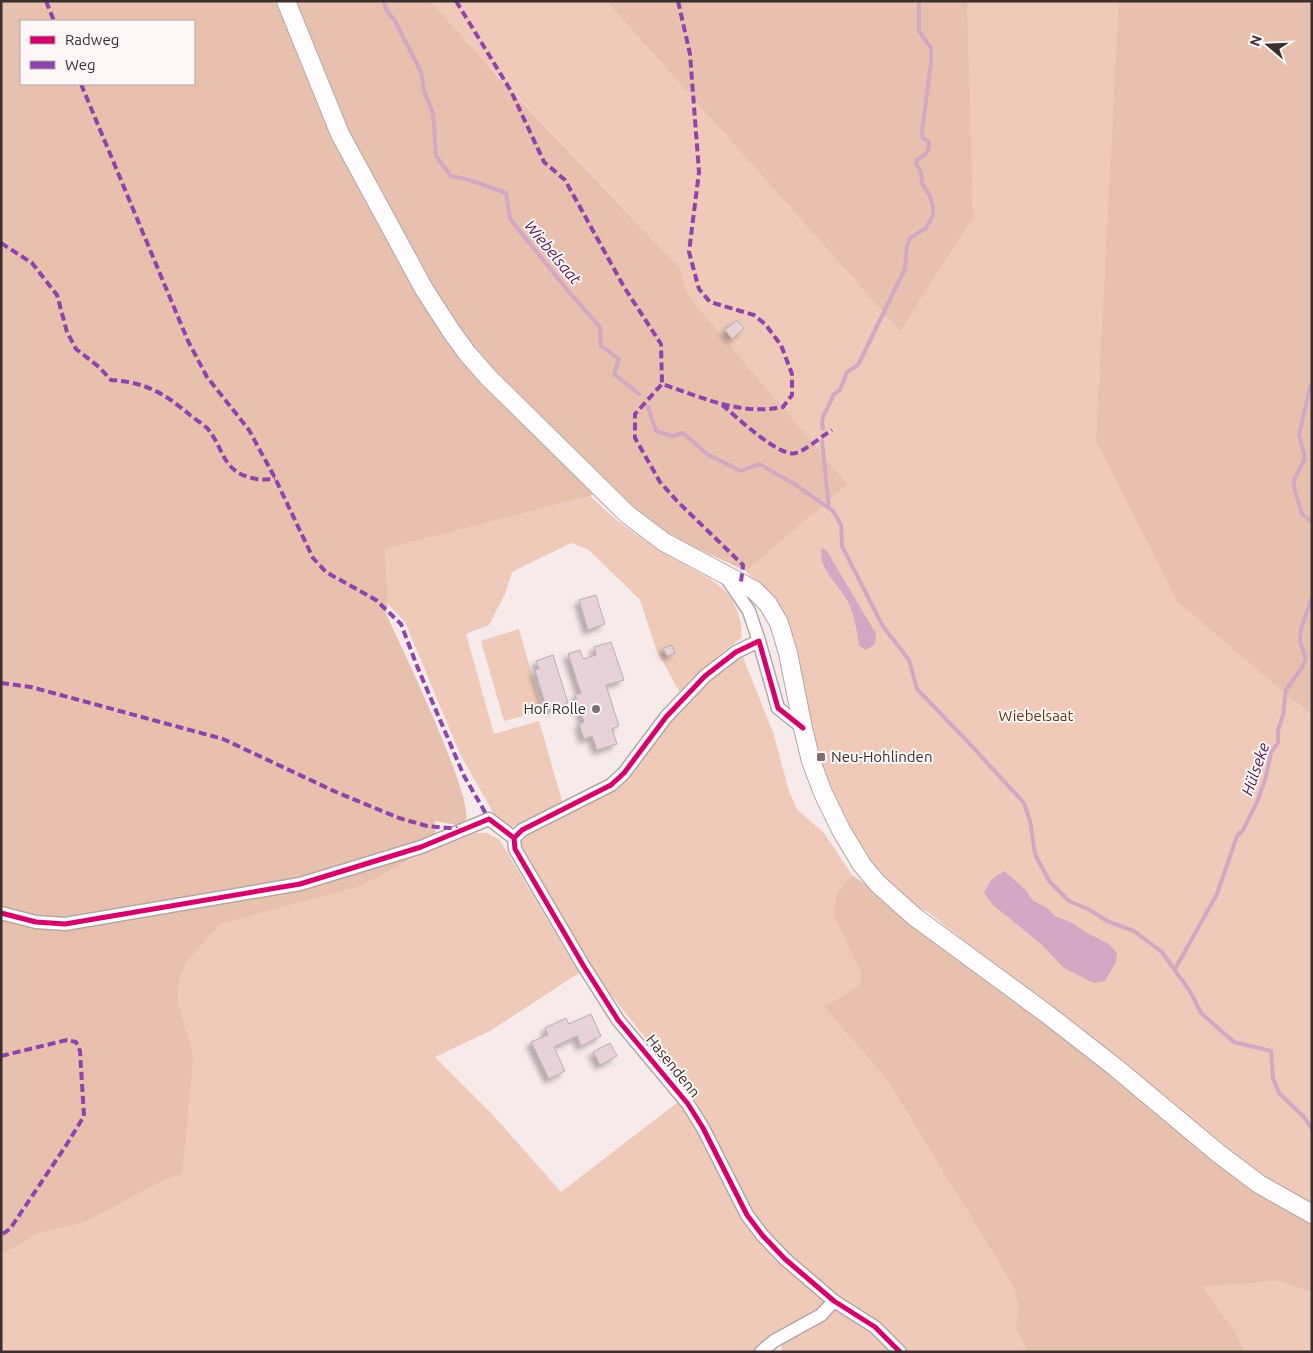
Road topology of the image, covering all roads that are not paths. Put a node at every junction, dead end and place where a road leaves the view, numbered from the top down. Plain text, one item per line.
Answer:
1 (286, 1) edge
2 (722, 573) junction
3 (759, 641) junction
4 (802, 728) junction
5 (514, 838) junction
6 (1, 913) edge
7 (1312, 1214) edge
8 (834, 1301) junction
9 (761, 1352) edge
10 (900, 1352) edge

1 - 2 main road
2 - 3 street
2 - 4 main road
3 - 4 street
3 - 5 street
4 - 7 main road
5 - 6 street
5 - 8 street, Hasendenn
8 - 9 street
8 - 10 street, Hasendenn

